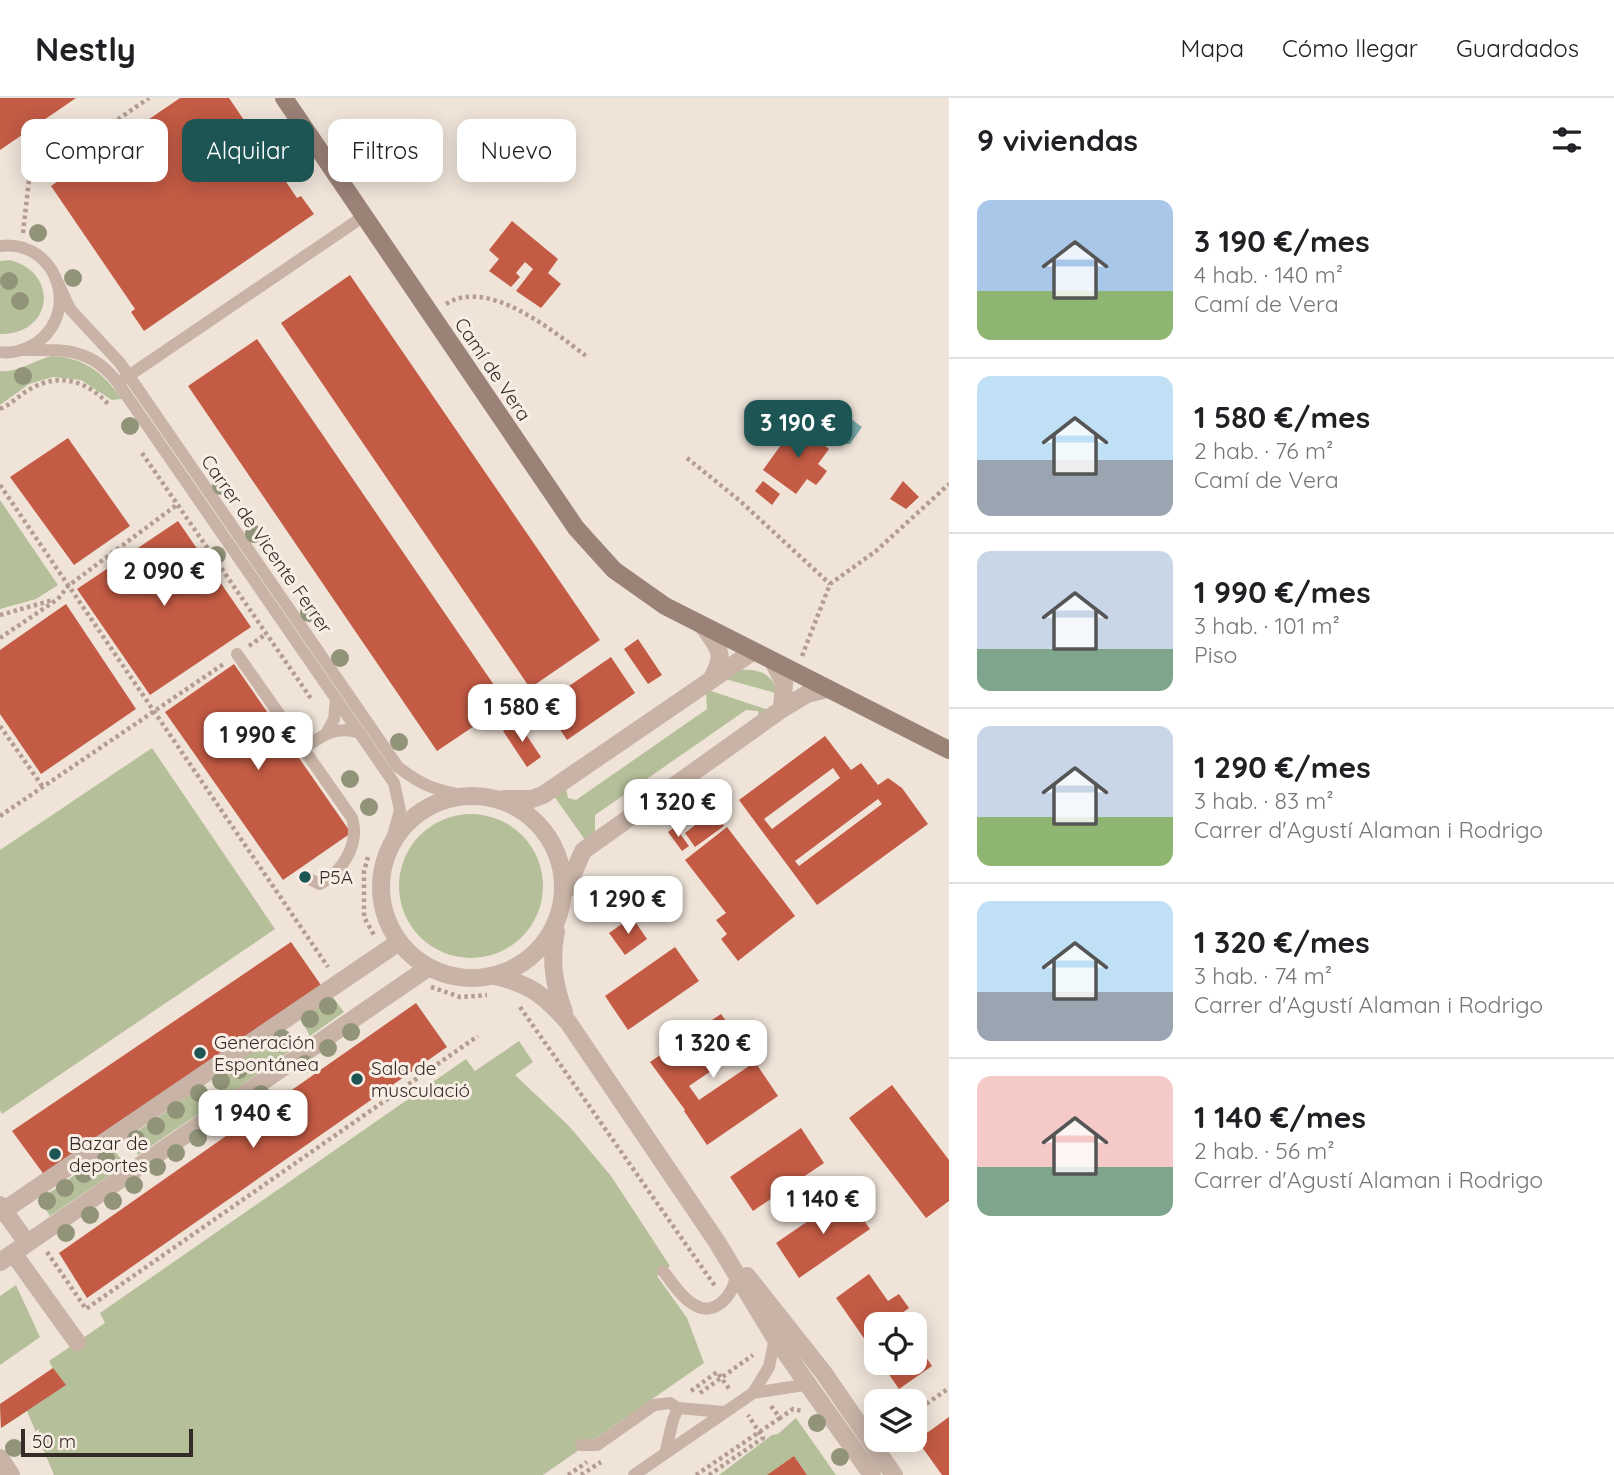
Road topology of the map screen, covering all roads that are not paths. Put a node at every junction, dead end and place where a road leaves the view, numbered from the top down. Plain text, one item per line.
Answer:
1 (284, 98) edge
2 (364, 216) junction
3 (0, 246) edge
4 (58, 284) junction
5 (22, 350) junction
6 (0, 352) edge
7 (123, 379) junction
8 (704, 627) junction
9 (752, 652) junction
10 (237, 654) road end
11 (774, 663) junction
12 (710, 680) junction
13 (827, 689) junction
14 (336, 699) junction
15 (782, 709) junction
16 (327, 732) junction
17 (360, 733) junction
18 (304, 748) junction
19 (949, 750) edge
20 (467, 796) junction
21 (496, 799) junction
22 (390, 846) junction
23 (305, 877) dead end
24 (564, 896) junction
25 (557, 922) junction
26 (399, 942) junction
27 (429, 967) junction
28 (495, 976) junction
29 (568, 1022) junction
30 (1, 1209) edge
31 (717, 1242) junction
32 (19, 1249) edge
33 (732, 1257) junction
34 (663, 1271) dead end
35 (736, 1275) junction
36 (725, 1300) junction
37 (754, 1306) junction
38 (775, 1338) junction
39 (77, 1342) dead end
40 (810, 1384) junction
41 (752, 1393) junction
42 (678, 1408) junction
43 (724, 1412) junction
44 (580, 1446) dead end
45 (665, 1454) junction
46 (0, 1458) edge
47 (12, 1475) edge
48 (634, 1475) edge
49 (872, 1475) edge
50 (884, 1475) edge
51 (894, 1475) edge

1 - 2 street, Camí de Vera
2 - 7 lane
2 - 8 street, Camí de Vera
3 - 4 lane, Carrer de Vicente Ferrer
4 - 5 lane
4 - 7 lane, Carrer de Vicente Ferrer
5 - 6 lane, Carrer de Vicente Ferrer
5 - 7 lane, Carrer de Vicente Ferrer
7 - 14 lane, Carrer de Vicente Ferrer
7 - 20 lane, Carrer de Vicente Ferrer
8 - 9 street, Camí de Vera
8 - 12 street
9 - 11 street, Camí de Vera
9 - 12 street
10 - 18 lane
11 - 13 street, Camí de Vera
11 - 15 street
12 - 21 street
13 - 15 street
13 - 19 street, Camí de Vera
14 - 16 lane
14 - 17 lane, Carrer de Vicente Ferrer
15 - 24 street
16 - 17 lane
16 - 18 lane
17 - 22 lane, Carrer de Vicente Ferrer
18 - 23 lane
20 - 21 street
20 - 22 street
21 - 24 street
22 - 26 street
24 - 25 street
25 - 28 street
25 - 29 street
26 - 27 street
26 - 30 street
27 - 28 street
27 - 32 street
28 - 29 street
29 - 31 street
30 - 32 street
31 - 33 street
31 - 35 street
32 - 39 street
33 - 35 lane
33 - 51 street
34 - 36 lane
35 - 36 lane
35 - 37 street
36 - 37 lane
37 - 38 street
38 - 40 street
38 - 41 lane
40 - 41 lane
40 - 49 street
40 - 50 street
41 - 43 lane
42 - 43 lane
42 - 44 lane
42 - 45 lane
43 - 45 lane
45 - 48 lane
46 - 47 street

